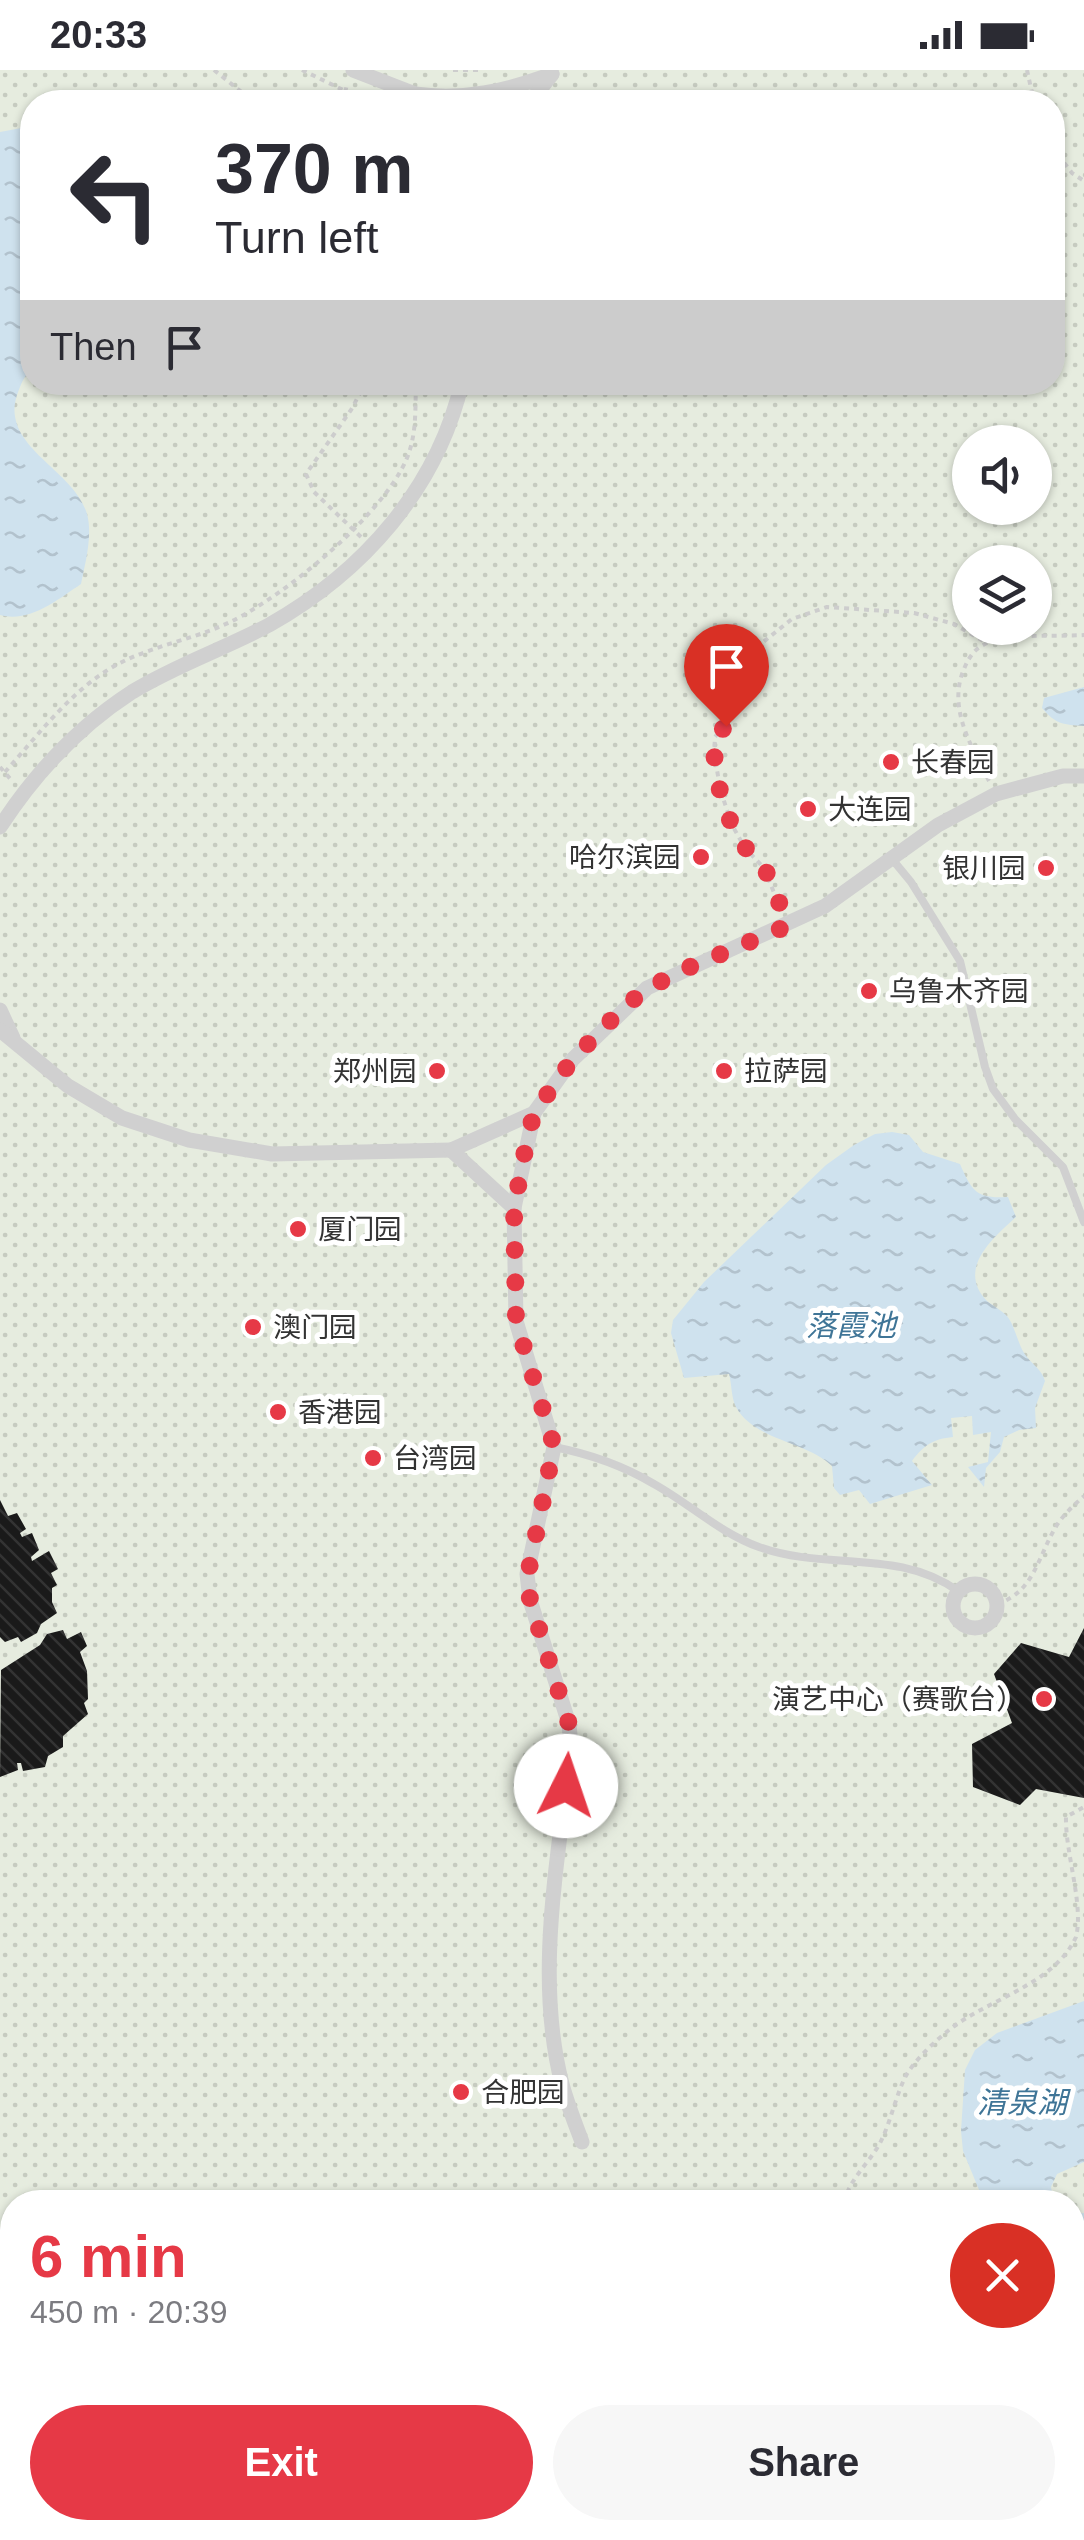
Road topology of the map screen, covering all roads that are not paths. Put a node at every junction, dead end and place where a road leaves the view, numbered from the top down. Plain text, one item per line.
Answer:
1 (353, 70) edge
2 (554, 72) edge
3 (401, 90) edge
4 (508, 90) edge
5 (458, 395) edge
6 (1084, 776) edge
7 (0, 826) edge
8 (892, 858) junction
9 (0, 1010) edge
10 (6, 1034) edge
11 (534, 1113) junction
12 (450, 1150) junction
13 (514, 1208) junction
14 (1084, 1222) edge
15 (554, 1446) junction
16 (958, 1591) junction
17 (582, 2142) dead end

1 - 3 street
2 - 4 street
5 - 7 street
6 - 8 street
8 - 11 street
8 - 14 lane
9 - 10 street
10 - 12 street
11 - 12 street
11 - 13 street
12 - 13 street
13 - 15 street
15 - 16 lane
15 - 17 street
16 - 16 street

